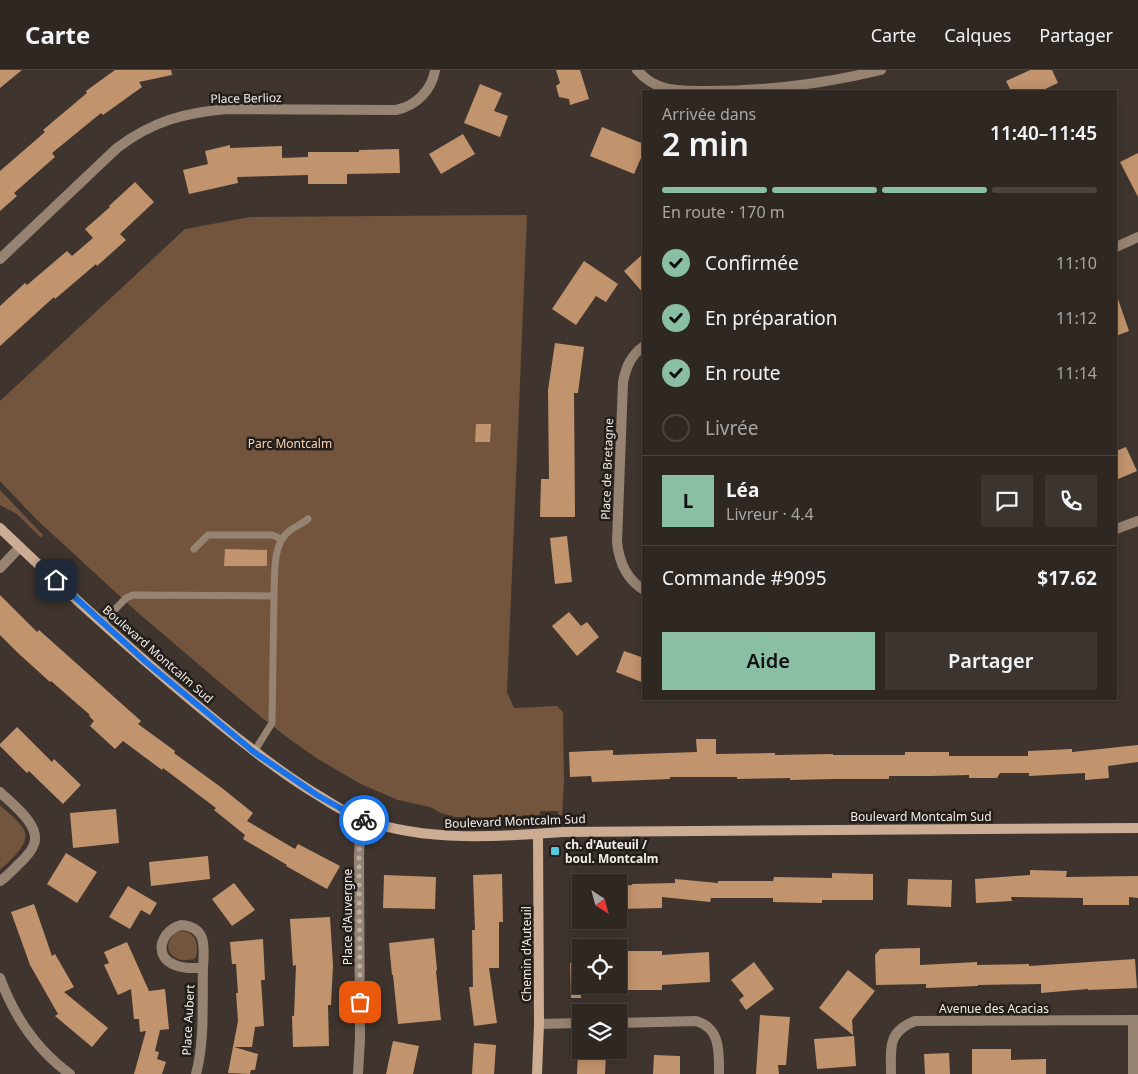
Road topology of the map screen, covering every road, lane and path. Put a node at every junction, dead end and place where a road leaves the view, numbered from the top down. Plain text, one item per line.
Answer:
1 (435, 70) edge
2 (638, 70) edge
3 (881, 70) edge
4 (676, 90) edge
5 (736, 90) edge
6 (1138, 237) edge
7 (1117, 248) edge
8 (0, 259) edge
9 (642, 348) edge
10 (308, 519) dead end
11 (1138, 521) edge
12 (0, 528) edge
13 (1117, 529) edge
14 (281, 540) junction
15 (20, 547) junction
16 (194, 549) dead end
17 (0, 568) edge
18 (642, 588) edge
19 (274, 596) junction
20 (102, 623) junction
21 (254, 752) junction
22 (0, 792) edge
23 (364, 820) junction
24 (1138, 828) edge
25 (538, 834) junction
26 (0, 881) edge
27 (203, 968) junction
28 (0, 978) edge
29 (1135, 1020) edge
30 (627, 1023) edge
31 (539, 1024) junction
32 (572, 1024) edge
33 (70, 1074) edge
34 (196, 1074) edge
35 (358, 1074) edge
36 (537, 1074) edge
37 (719, 1074) edge
38 (891, 1074) edge
39 (1133, 1074) edge

1 - 8 street, Place Berlioz
2 - 4 street
3 - 5 street
6 - 7 street
9 - 18 street, Place de Bretagne
10 - 14 lane
11 - 13 street
12 - 15 street, Boulevard Montcalm Sud
14 - 16 lane
14 - 19 lane
15 - 17 street
15 - 20 street, Boulevard Montcalm Sud
19 - 20 lane
19 - 21 lane
20 - 21 street, Boulevard Montcalm Sud
21 - 23 street, Boulevard Montcalm Sud
22 - 26 street
23 - 25 street, Boulevard Montcalm Sud
23 - 35 street, Place d'Auvergne
24 - 25 street, Boulevard Montcalm Sud
25 - 31 street, Chemin d'Auteuil
27 - 27 street, Place Aubert
27 - 34 street, Place Aubert
28 - 33 street
29 - 38 street, Avenue des Acacias
29 - 39 street
30 - 37 street
31 - 32 street
31 - 36 street, Chemin d'Auteuil

